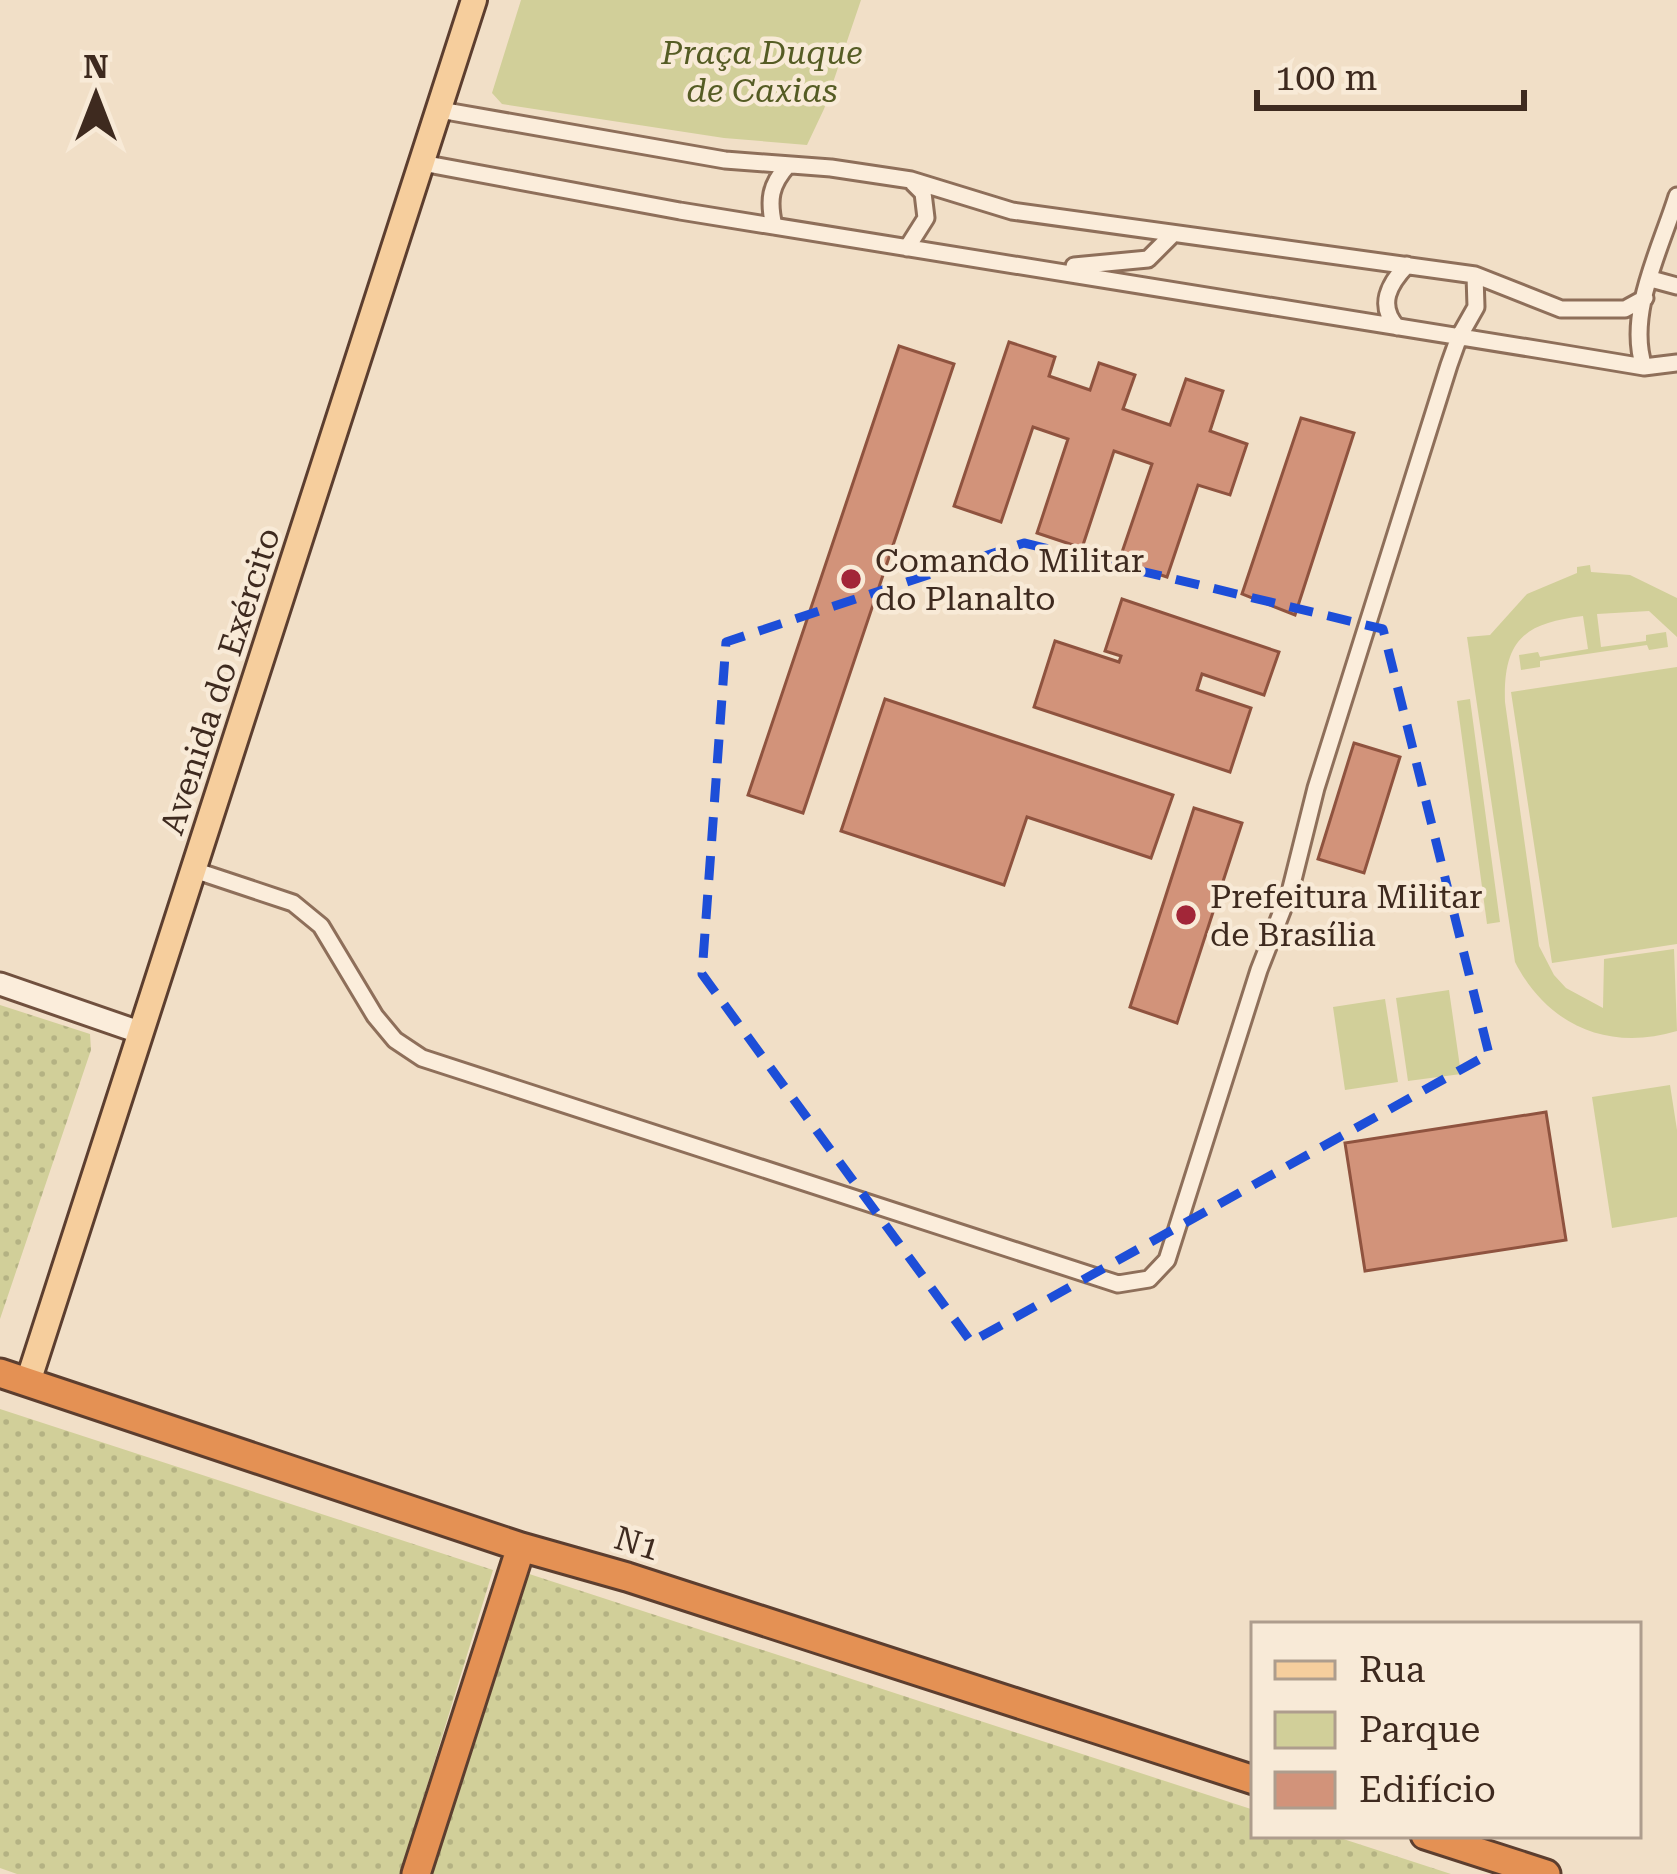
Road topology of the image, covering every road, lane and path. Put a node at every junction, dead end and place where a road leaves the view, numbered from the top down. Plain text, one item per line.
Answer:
1 (474, 0) edge
2 (440, 110) junction
3 (422, 163) junction
4 (788, 164) junction
5 (911, 180) junction
6 (1677, 196) edge
7 (774, 226) junction
8 (1172, 235) junction
9 (907, 248) junction
10 (1407, 265) junction
11 (1042, 267) junction
12 (1475, 275) junction
13 (1651, 279) junction
14 (1677, 286) edge
15 (1645, 298) junction
16 (1397, 327) junction
17 (1459, 337) junction
18 (1677, 363) edge
19 (1644, 367) junction
20 (194, 870) junction
21 (0, 984) edge
22 (139, 1032) junction
23 (0, 1373) edge
24 (28, 1382) junction
25 (521, 1547) junction
26 (1251, 1779) edge
27 (1434, 1838) edge
28 (416, 1874) edge
29 (1546, 1874) edge

1 - 2 main road, Avenida do Exército
2 - 3 main road, Avenida do Exército
2 - 4 street
3 - 7 street
3 - 20 main road, Avenida do Exército
4 - 5 street
4 - 7 street
5 - 8 street
5 - 9 street
6 - 13 street
7 - 9 street
8 - 10 street
8 - 11 street
9 - 11 street
10 - 12 street
10 - 16 street
11 - 16 street
12 - 15 street
12 - 17 street
13 - 14 street
13 - 15 street
15 - 19 street
16 - 17 street
17 - 19 street
17 - 20 street
18 - 19 street
20 - 22 main road, Avenida do Exército
21 - 22 main road
22 - 24 main road, Avenida do Exército
23 - 24 highway, N1
24 - 25 highway, N1
25 - 26 highway, N1
25 - 28 highway
27 - 29 highway

